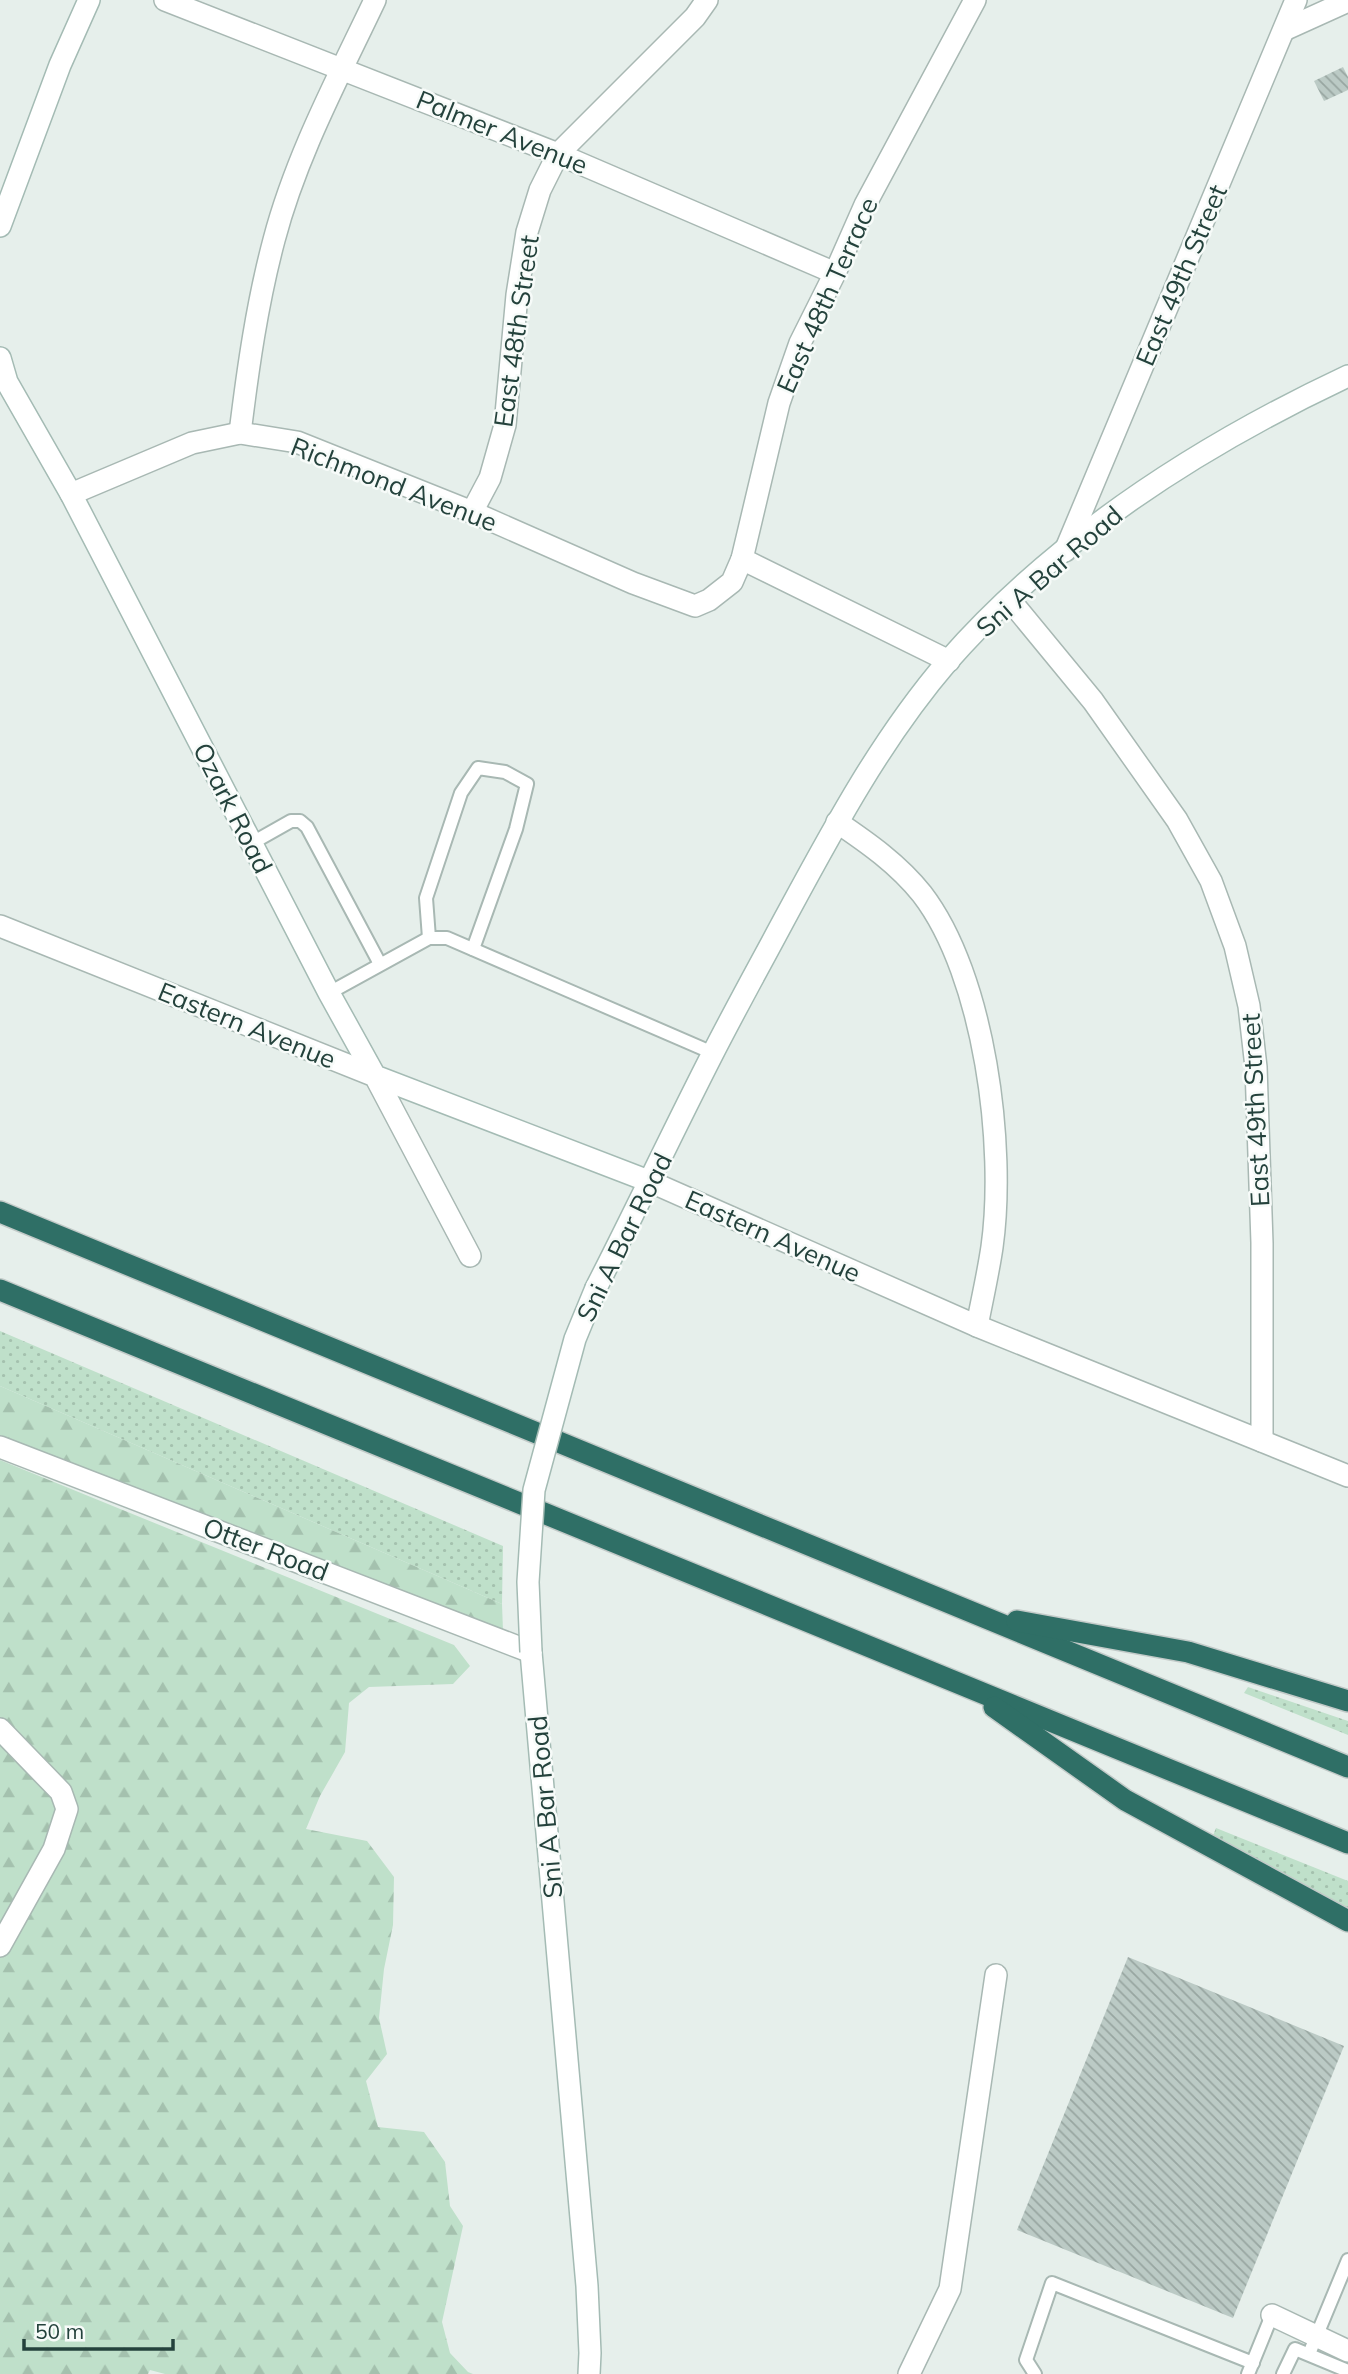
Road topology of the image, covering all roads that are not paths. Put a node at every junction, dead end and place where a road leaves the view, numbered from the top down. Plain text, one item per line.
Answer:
1 (89, 0) edge
2 (165, 0) edge
3 (375, 0) edge
4 (707, 0) edge
5 (975, 0) edge
6 (1296, 0) edge
7 (1348, 1) edge
8 (1284, 30) junction
9 (342, 68) junction
10 (558, 154) junction
11 (6, 188) edge
12 (0, 226) edge
13 (835, 273) junction
14 (0, 358) edge
15 (1348, 376) edge
16 (240, 433) junction
17 (71, 494) junction
18 (472, 512) junction
19 (1065, 551) junction
20 (742, 559) junction
21 (671, 597) joint
22 (1009, 599) junction
23 (948, 661) junction
24 (837, 822) junction
25 (252, 844) junction
26 (0, 926) edge
27 (429, 939) junction
28 (473, 949) junction
29 (380, 964) junction
30 (329, 993) junction
31 (713, 1053) junction
32 (375, 1076) junction
33 (651, 1182) junction
34 (0, 1212) edge
35 (470, 1256) dead end
36 (0, 1290) edge
37 (977, 1326) junction
38 (1262, 1441) junction
39 (0, 1447) edge
40 (1348, 1476) edge
41 (973, 1613) junction
42 (531, 1653) junction
43 (964, 1685) junction
44 (1348, 1701) edge
45 (0, 1729) edge
46 (1348, 1767) edge
47 (1348, 1843) edge
48 (1348, 1921) edge
49 (0, 1946) edge
50 (996, 1975) dead end
51 (1348, 2260) edge
52 (1272, 2315) joint
53 (1313, 2345) junction
54 (1348, 2351) edge
55 (1250, 2369) edge
56 (1348, 2371) edge
57 (589, 2374) edge
58 (909, 2374) edge
59 (1035, 2374) edge
60 (1283, 2374) edge

1 - 11 street
2 - 9 street, Palmer Avenue
3 - 9 street
4 - 10 street, East 48th Street
5 - 13 street, East 48th Terrace
6 - 8 street, East 49th Street
7 - 8 street
8 - 19 street, East 49th Street
9 - 10 street, Palmer Avenue
9 - 16 street
10 - 13 street, Palmer Avenue
10 - 18 street, East 48th Street
11 - 12 street
13 - 20 street, East 48th Terrace
14 - 17 street, Ozark Road
15 - 19 street, Sni A Bar Road
16 - 17 street, Richmond Avenue
16 - 18 street, Richmond Avenue
17 - 25 street, Ozark Road
18 - 21 street, Richmond Avenue
19 - 22 street, Sni A Bar Road
20 - 21 street, East 48th Terrace
20 - 23 street
22 - 23 street, Sni A Bar Road
22 - 38 street, East 49th Street
23 - 24 street, Sni A Bar Road
24 - 31 street, Sni A Bar Road
24 - 37 street
25 - 29 lane
25 - 30 street, Ozark Road
26 - 32 street, Eastern Avenue
27 - 28 lane
27 - 28 lane
27 - 29 lane
28 - 31 lane
29 - 30 lane
30 - 32 street, Ozark Road
31 - 33 street, Sni A Bar Road
32 - 33 street, Eastern Avenue
32 - 35 street, Ozark Road
33 - 37 street, Eastern Avenue
33 - 42 street, Sni A Bar Road, bridge
34 - 41 highway
36 - 43 highway
37 - 38 street, Eastern Avenue
38 - 40 street, Eastern Avenue
39 - 42 street, Otter Road
41 - 44 highway
41 - 46 highway
42 - 57 street, Sni A Bar Road
43 - 47 highway
43 - 48 highway
45 - 49 street
50 - 58 street
51 - 53 lane
52 - 53 street
52 - 55 lane
53 - 54 street
53 - 56 lane
53 - 60 lane
55 - 59 lane

